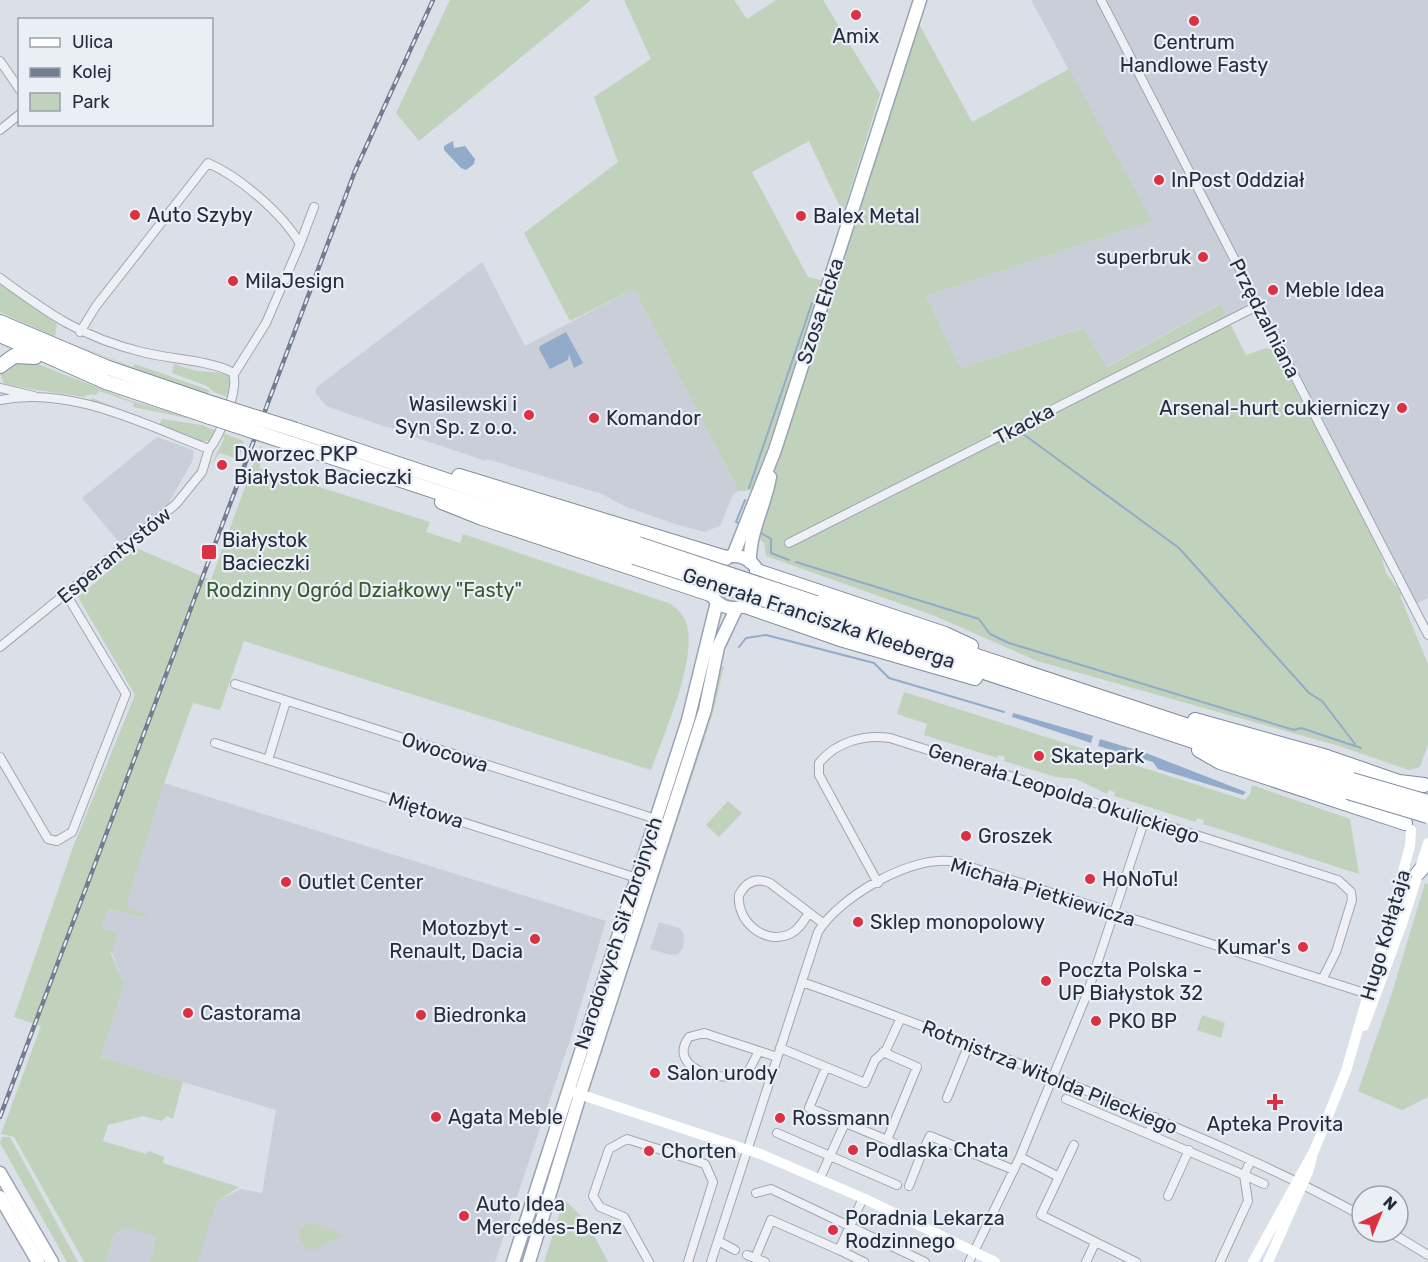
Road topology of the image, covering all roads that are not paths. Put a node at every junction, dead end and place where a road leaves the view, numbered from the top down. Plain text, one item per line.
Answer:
1 (920, 0) edge
2 (1101, 0) edge
3 (0, 61) edge
4 (18, 87) edge
5 (18, 116) edge
6 (0, 130) edge
7 (314, 207) dead end
8 (300, 244) junction
9 (0, 278) edge
10 (1259, 305) junction
11 (0, 322) edge
12 (80, 332) junction
13 (0, 335) edge
14 (56, 362) junction
15 (0, 366) edge
16 (234, 374) junction
17 (0, 388) edge
18 (41, 397) junction
19 (0, 400) edge
20 (212, 411) junction
21 (294, 437) junction
22 (209, 448) junction
23 (775, 450) junction
24 (418, 470) junction
25 (415, 486) junction
26 (757, 496) junction
27 (762, 508) junction
28 (789, 543) dead end
29 (636, 550) junction
30 (730, 557) junction
31 (754, 566) junction
32 (66, 594) junction
33 (714, 598) junction
34 (740, 608) junction
35 (814, 609) junction
36 (1428, 635) edge
37 (0, 647) edge
38 (1021, 670) junction
39 (235, 684) dead end
40 (1034, 689) junction
41 (286, 700) junction
42 (1123, 704) junction
43 (688, 720) junction
44 (701, 723) junction
45 (1168, 733) junction
46 (215, 743) dead end
47 (0, 757) edge
48 (268, 760) junction
49 (1426, 785) edge
50 (1350, 786) junction
51 (1428, 802) edge
52 (1428, 816) edge
53 (656, 819) junction
54 (1145, 819) junction
55 (1408, 826) junction
56 (1428, 837) edge
57 (1428, 843) edge
58 (1428, 861) edge
59 (1418, 873) junction
60 (637, 878) junction
61 (878, 883) junction
62 (809, 913) junction
63 (1114, 914) junction
64 (824, 924) junction
65 (1323, 978) junction
66 (802, 982) junction
67 (1372, 995) junction
68 (898, 1022) dead end
69 (585, 1035) junction
70 (599, 1040) junction
71 (969, 1044) junction
72 (759, 1051) junction
73 (883, 1052) junction
74 (778, 1053) junction
75 (826, 1067) junction
76 (1053, 1077) junction
77 (567, 1090) junction
78 (580, 1095) junction
79 (947, 1098) dead end
80 (1066, 1099) dead end
81 (1155, 1117) junction
82 (845, 1123) junction
83 (777, 1133) dead end
84 (1149, 1133) junction
85 (887, 1140) junction
86 (1074, 1145) dead end
87 (747, 1149) junction
88 (549, 1150) junction
89 (1189, 1150) junction
90 (562, 1155) junction
91 (831, 1155) junction
92 (921, 1155) junction
93 (1020, 1157) junction
94 (1251, 1160) junction
95 (1014, 1170) junction
96 (0, 1173) edge
97 (1244, 1175) junction
98 (1059, 1177) junction
99 (820, 1178) junction
100 (1299, 1183) junction
101 (1264, 1184) dead end
102 (897, 1185) dead end
103 (909, 1186) dead end
104 (756, 1193) dead end
105 (1168, 1196) dead end
106 (863, 1197) junction
107 (1, 1200) edge
108 (1350, 1210) edge
109 (851, 1226) junction
110 (718, 1241) junction
111 (1095, 1243) junction
112 (1410, 1244) edge
113 (735, 1250) dead end
114 (839, 1250) junction
115 (1428, 1255) edge
116 (971, 1257) edge
117 (38, 1262) edge
118 (52, 1262) edge
119 (513, 1262) edge
120 (529, 1262) edge
121 (648, 1262) edge
122 (688, 1262) edge
123 (711, 1262) edge
124 (765, 1262) edge
125 (864, 1262) edge
126 (925, 1262) edge
127 (995, 1262) edge
128 (1086, 1262) edge
129 (1136, 1262) edge
130 (1220, 1262) edge
131 (1253, 1262) edge
132 (1268, 1262) edge

1 - 23 main road, Szosa Ełcka
2 - 10 street, Przędzalniana
3 - 4 street
5 - 6 street
7 - 8 street
8 - 12 street
8 - 16 street
9 - 12 street
10 - 28 street, Tkacka
10 - 36 street, Przędzalniana
11 - 20 highway
12 - 16 street
13 - 14 highway
14 - 15 highway
14 - 20 highway
16 - 22 street, Esperantystów
17 - 18 street
18 - 19 street
18 - 22 street
20 - 21 highway, Generała Franciszka Kleeberga, bridge
21 - 24 highway, Generała Franciszka Kleeberga
21 - 25 highway, Generała Franciszka Kleeberga
22 - 32 street, Esperantystów
23 - 26 main road, Szosa Ełcka
23 - 27 main road, Szosa Ełcka
24 - 29 highway, Generała Franciszka Kleeberga
24 - 30 highway
25 - 29 highway, Generała Franciszka Kleeberga
25 - 33 highway
26 - 27 main road
26 - 30 main road, Szosa Ełcka
27 - 31 main road, Szosa Ełcka
29 - 35 highway, Generała Franciszka Kleeberga, bridge
30 - 31 main road
30 - 33 main road
31 - 34 main road
31 - 38 highway
32 - 37 street, Esperantystów
32 - 47 street
33 - 34 main road
33 - 43 main road, Narodowych Sił Zbrojnych
34 - 40 highway
34 - 44 main road, Narodowych Sił Zbrojnych
35 - 38 highway, Generała Franciszka Kleeberga
35 - 40 highway, Generała Franciszka Kleeberga
38 - 42 highway, Generała Franciszka Kleeberga
39 - 41 street, Owocowa
40 - 45 highway, Generała Franciszka Kleeberga
41 - 48 street
41 - 53 street, Owocowa
42 - 49 highway
42 - 50 highway, Generała Franciszka Kleeberga
43 - 44 main road
43 - 53 main road, Narodowych Sił Zbrojnych
44 - 70 main road, Narodowych Sił Zbrojnych
45 - 50 highway, Generała Franciszka Kleeberga
45 - 55 highway
46 - 48 street, Miętowa
48 - 60 street, Miętowa
49 - 55 street, Hugo Kołłątaja
50 - 51 highway, Generała Franciszka Kleeberga, bridge
50 - 52 highway, Generała Franciszka Kleeberga, bridge
53 - 60 main road, Narodowych Sił Zbrojnych
54 - 61 street, Generała Leopolda Okulickiego
54 - 63 street
54 - 65 street, Generała Leopolda Okulickiego
55 - 56 street
55 - 67 street, Hugo Kołłątaja
57 - 59 street, Hugo Kołłątaja
58 - 59 highway
59 - 67 street, Hugo Kołłątaja
60 - 69 main road, Narodowych Sił Zbrojnych
61 - 63 street, Michała Pietkiewicza
61 - 64 street, Michała Pietkiewicza
62 - 62 street
62 - 64 street
63 - 65 street, Michała Pietkiewicza
63 - 76 street
64 - 66 street, Michała Pietkiewicza
65 - 67 street, Michała Pietkiewicza
66 - 71 street, Rotmistrza Witolda Pileckiego
66 - 74 street, Michała Pietkiewicza
67 - 100 street, Hugo Kołłątaja
68 - 73 street
69 - 70 main road
69 - 77 main road, Narodowych Sił Zbrojnych
70 - 78 main road, Narodowych Sił Zbrojnych
71 - 76 street, Rotmistrza Witolda Pileckiego
71 - 79 street
72 - 72 street
72 - 74 street
73 - 75 street
73 - 85 street
74 - 75 street
74 - 87 street, Michała Pietkiewicza
75 - 82 street
76 - 81 street, Rotmistrza Witolda Pileckiego
76 - 93 street
77 - 78 street
77 - 88 main road, Narodowych Sił Zbrojnych
78 - 87 street
78 - 90 main road, Narodowych Sił Zbrojnych
80 - 84 street
81 - 84 street
81 - 94 street, Rotmistrza Witolda Pileckiego
82 - 85 street
82 - 91 street
83 - 91 street
84 - 89 street
85 - 92 street
86 - 98 street
87 - 99 street
87 - 110 street, Michała Pietkiewicza
88 - 90 main road
88 - 119 main road, Narodowych Sił Zbrojnych
89 - 97 street
89 - 105 street
90 - 120 main road, Narodowych Sił Zbrojnych
91 - 99 street
91 - 102 street
92 - 95 street
92 - 103 street
93 - 95 street
93 - 98 street
94 - 97 street
94 - 100 street, Rotmistrza Witolda Pileckiego
95 - 116 street
96 - 118 main road
97 - 101 street
97 - 130 street
98 - 111 street
99 - 106 street
100 - 108 street, Rotmistrza Witolda Pileckiego
100 - 131 street, Hugo Kołłątaja
100 - 132 street, Hugo Kołłątaja
104 - 109 street
106 - 109 street
106 - 116 street
107 - 117 main road
109 - 114 street
109 - 126 street
110 - 113 street
110 - 123 street, Michała Pietkiewicza
111 - 128 street
111 - 129 street
112 - 115 street
114 - 124 street
114 - 125 street
116 - 127 street
121 - 122 street

